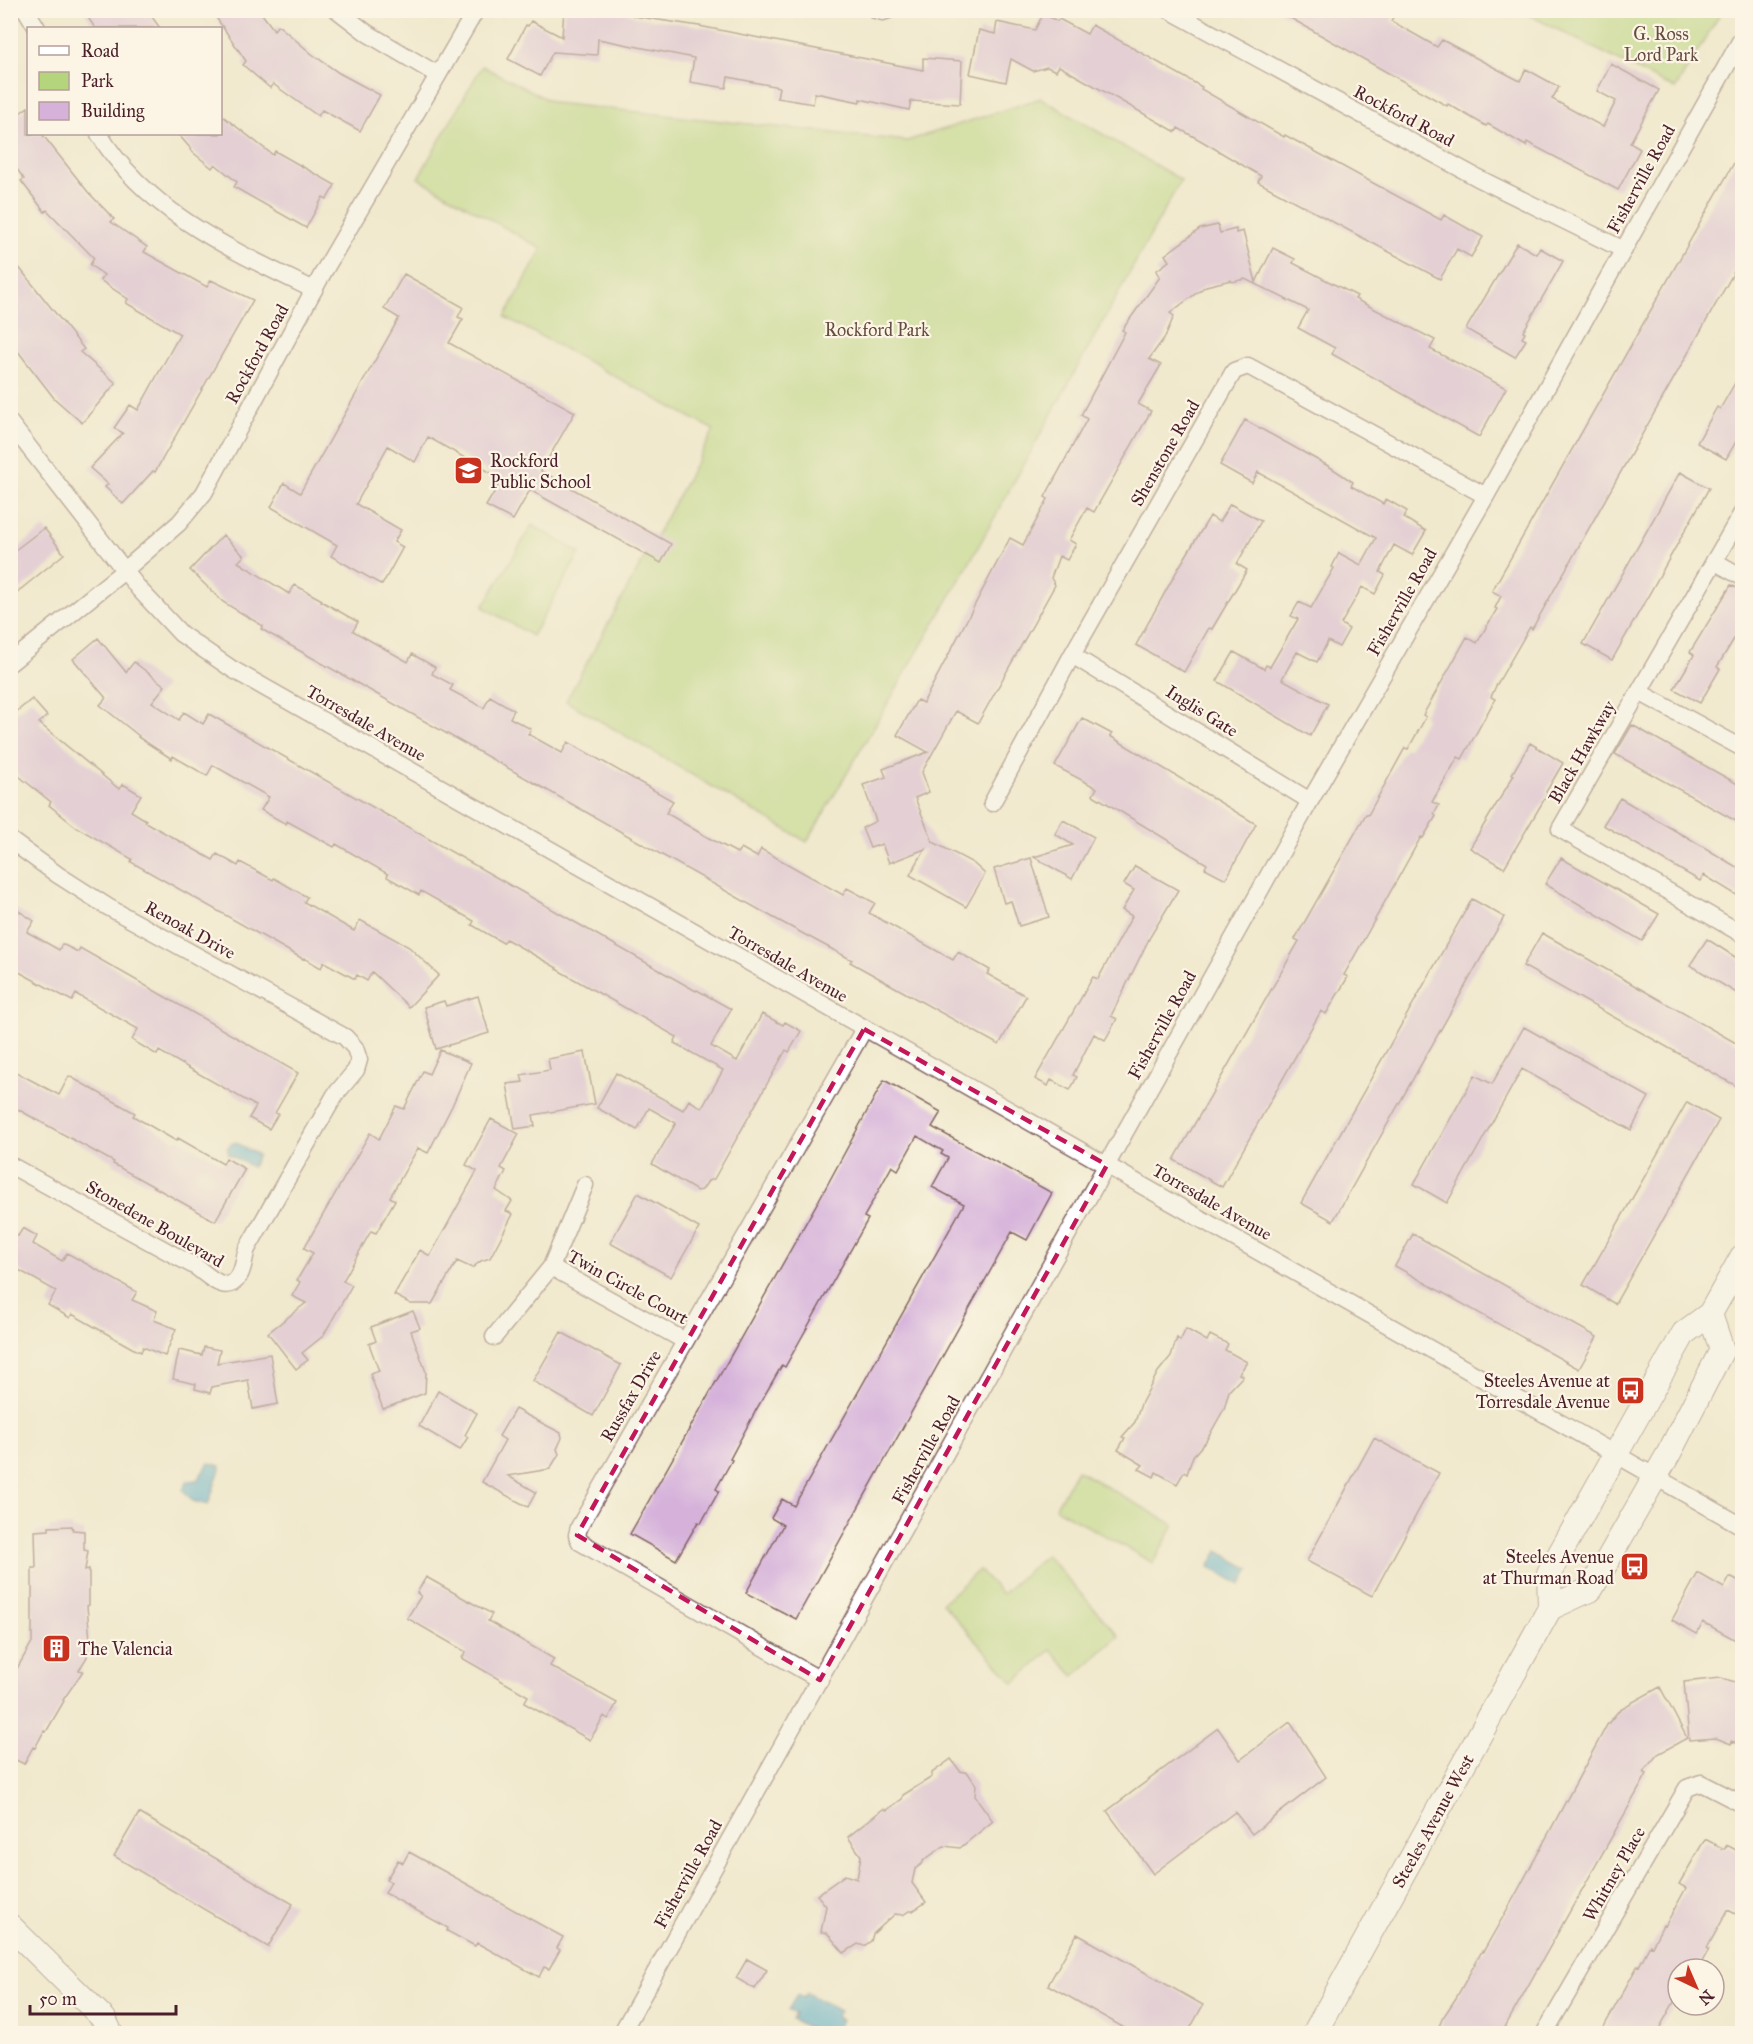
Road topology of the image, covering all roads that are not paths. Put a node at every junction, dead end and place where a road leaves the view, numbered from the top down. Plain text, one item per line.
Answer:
1 (26, 10) edge
2 (338, 10) edge
3 (476, 10) edge
4 (875, 10) edge
5 (889, 10) edge
6 (1169, 10) edge
7 (36, 27) edge
8 (1743, 38) edge
9 (438, 75) junction
10 (100, 135) edge
11 (1624, 250) junction
12 (314, 290) junction
13 (10, 423) edge
14 (1486, 496) junction
15 (1743, 513) edge
16 (1714, 561) junction
17 (124, 570) junction
18 (1743, 577) edge
19 (1072, 655) junction
20 (10, 663) edge
21 (1639, 692) junction
22 (1743, 748) edge
23 (1311, 801) junction
24 (992, 803) dead end
25 (10, 840) edge
26 (1743, 934) edge
27 (864, 1029) junction
28 (355, 1048) joint
29 (10, 1165) edge
30 (1107, 1165) junction
31 (585, 1185) dead end
32 (1743, 1257) edge
33 (551, 1267) junction
34 (1710, 1314) junction
35 (494, 1337) dead end
36 (685, 1341) junction
37 (1617, 1455) junction
38 (1656, 1476) junction
39 (1743, 1526) edge
40 (1550, 1608) junction
41 (820, 1680) junction
42 (1743, 1804) edge
43 (10, 1926) edge
44 (111, 2034) edge
45 (621, 2034) edge
46 (1314, 2034) edge
47 (1544, 2034) edge

1 - 7 street
2 - 9 street
3 - 9 street, Rockford Road
4 - 5 street
6 - 11 street, Rockford Road
8 - 11 street, Fisherville Road
9 - 12 street, Rockford Road
10 - 12 street
11 - 14 street, Fisherville Road
12 - 17 street, Rockford Road
13 - 17 street, Torresdale Avenue
14 - 19 street, Shenstone Road
14 - 23 street, Fisherville Road
15 - 16 street, Black Hawkway
16 - 18 street
16 - 21 street, Black Hawkway
17 - 20 street, Rockford Road
17 - 27 street, Torresdale Avenue
19 - 23 street, Inglis Gate
19 - 24 street, Shenstone Road
21 - 22 street
21 - 26 street, Black Hawkway
23 - 30 street, Fisherville Road
25 - 28 street, Renoak Drive
27 - 30 street, Torresdale Avenue
27 - 36 street, Russfax Drive
28 - 29 street, Stonedene Boulevard
30 - 37 street, Torresdale Avenue
30 - 41 street, Fisherville Road
31 - 33 street, Twin Circle Court
32 - 34 main road
33 - 35 street, Twin Circle Court
33 - 36 street, Twin Circle Court
34 - 37 main road
34 - 38 main road
36 - 41 street, Russfax Drive
37 - 38 street, Torresdale Avenue
37 - 40 main road
38 - 39 street, Torresdale Avenue
38 - 40 main road
40 - 46 main road, Steeles Avenue West
41 - 45 street, Fisherville Road
42 - 47 street, Whitney Place
43 - 44 main road

